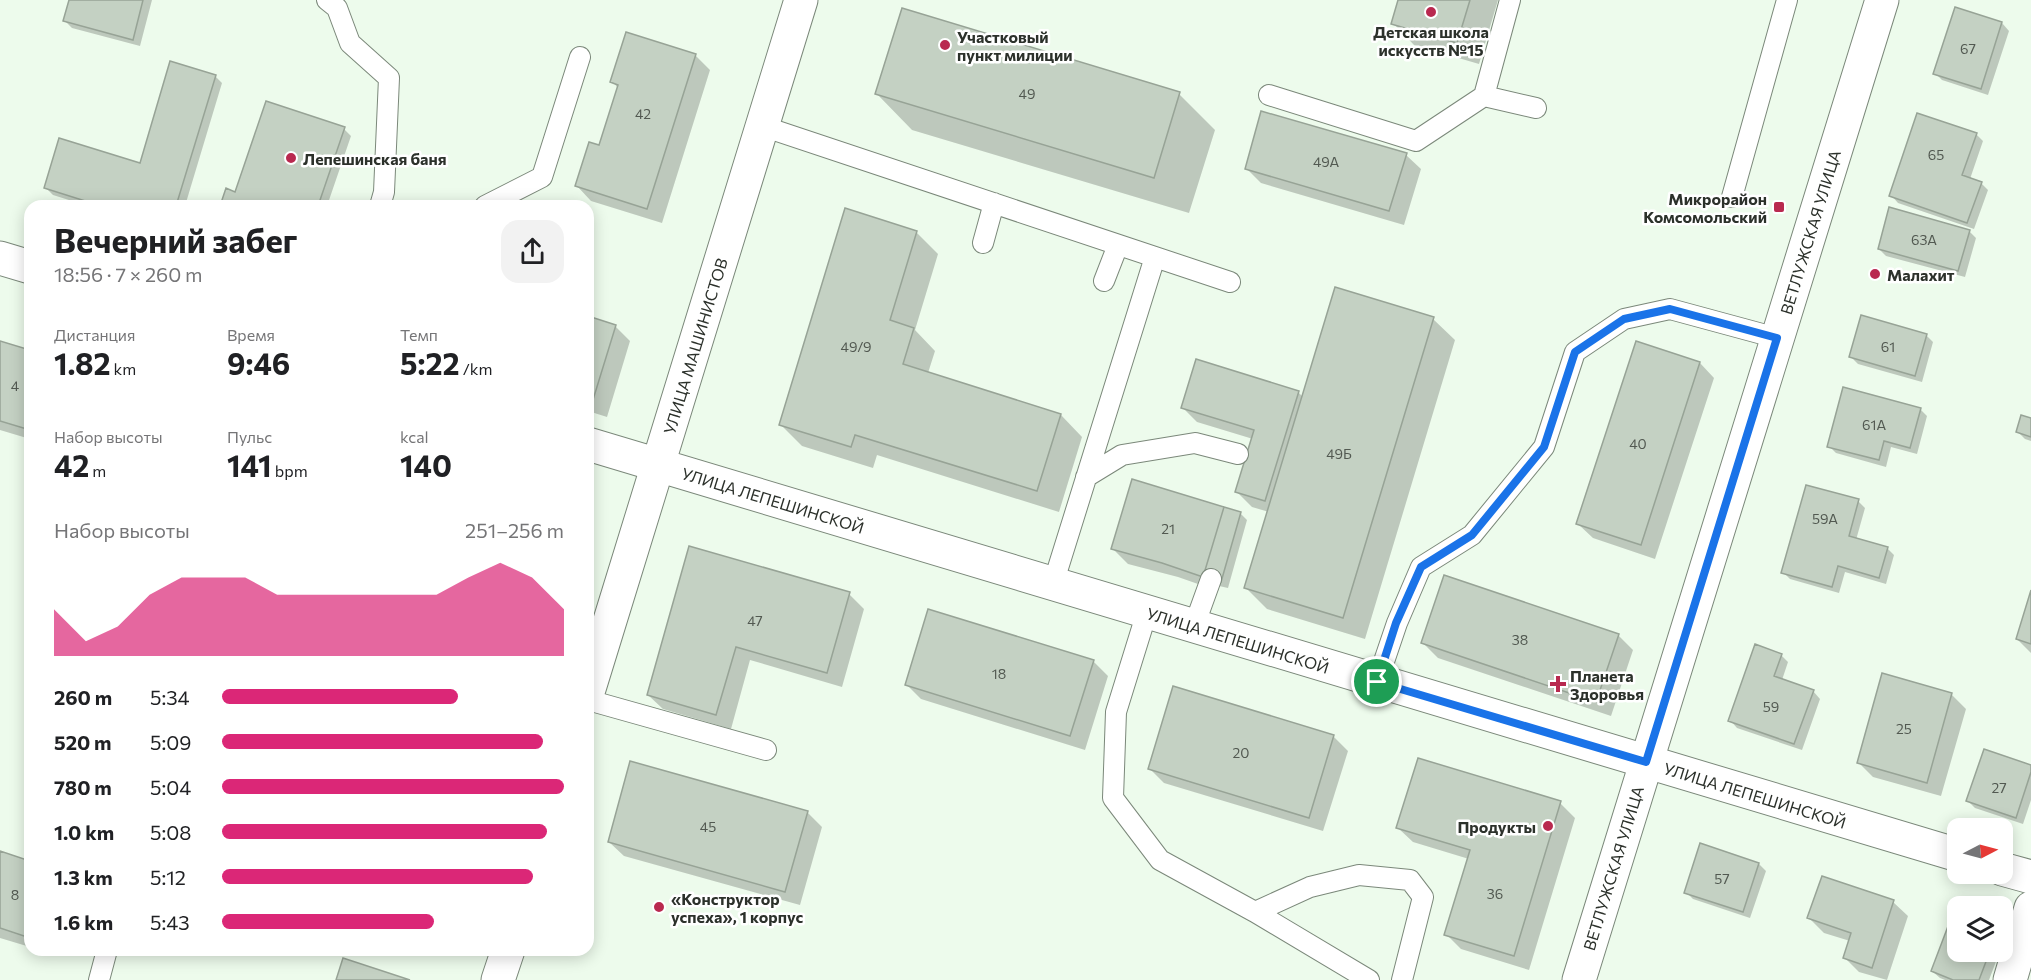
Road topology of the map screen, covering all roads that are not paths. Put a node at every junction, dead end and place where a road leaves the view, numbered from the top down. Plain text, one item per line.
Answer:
1 (327, 0) edge
2 (801, 0) edge
3 (1510, 0) edge
4 (1787, 0) edge
5 (1882, 0) edge
6 (579, 57) dead end
7 (1269, 95) dead end
8 (1484, 96) junction
9 (1536, 108) dead end
10 (762, 126) junction
11 (1732, 197) dead end
12 (382, 200) edge
13 (497, 200) edge
14 (994, 203) junction
15 (983, 243) dead end
16 (1118, 245) junction
17 (1155, 257) junction
18 (0, 258) edge
19 (24, 265) edge
20 (1104, 281) dead end
21 (1230, 282) dead end
22 (1777, 338) junction
23 (594, 446) edge
24 (1238, 454) dead end
25 (659, 466) junction
26 (1086, 477) junction
27 (1211, 579) dead end
28 (1053, 584) junction
29 (1147, 612) junction
30 (1194, 627) junction
31 (594, 673) edge
32 (1377, 682) junction
33 (594, 702) edge
34 (766, 750) dead end
35 (1646, 762) junction
36 (1947, 852) edge
37 (2013, 872) edge
38 (2031, 877) edge
39 (2031, 908) edge
40 (1255, 912) junction
41 (105, 956) edge
42 (506, 956) edge
43 (99, 980) edge
44 (498, 980) edge
45 (1369, 980) edge
46 (1402, 980) edge
47 (1579, 980) edge
48 (2010, 980) edge

1 - 12 lane
2 - 10 street, УЛИЦА МАШИНИСТОВ
3 - 8 lane
4 - 11 lane
5 - 22 street, ВЕТЛУЖСКАЯ УЛИЦА
6 - 13 lane
7 - 8 lane
8 - 9 lane
10 - 14 lane
10 - 25 street, УЛИЦА МАШИНИСТОВ
14 - 15 lane
14 - 16 lane
16 - 17 lane
16 - 20 lane
17 - 21 lane
17 - 26 lane
18 - 19 street
22 - 32 lane
22 - 35 street, ВЕТЛУЖСКАЯ УЛИЦА
23 - 25 street, УЛИЦА ЛЕПЕШИНСКОЙ
24 - 26 lane
25 - 28 street, УЛИЦА ЛЕПЕШИНСКОЙ
25 - 31 street, УЛИЦА МАШИНИСТОВ
26 - 28 lane
27 - 30 lane
28 - 29 street, УЛИЦА ЛЕПЕШИНСКОЙ
29 - 30 street, УЛИЦА ЛЕПЕШИНСКОЙ
29 - 40 lane
30 - 32 street, УЛИЦА ЛЕПЕШИНСКОЙ
32 - 35 street, УЛИЦА ЛЕПЕШИНСКОЙ
33 - 34 lane
35 - 36 street, УЛИЦА ЛЕПЕШИНСКОЙ
35 - 47 street, ВЕТЛУЖСКАЯ УЛИЦА
37 - 38 street
39 - 48 street
40 - 45 lane
40 - 46 lane
41 - 43 lane
42 - 44 street

